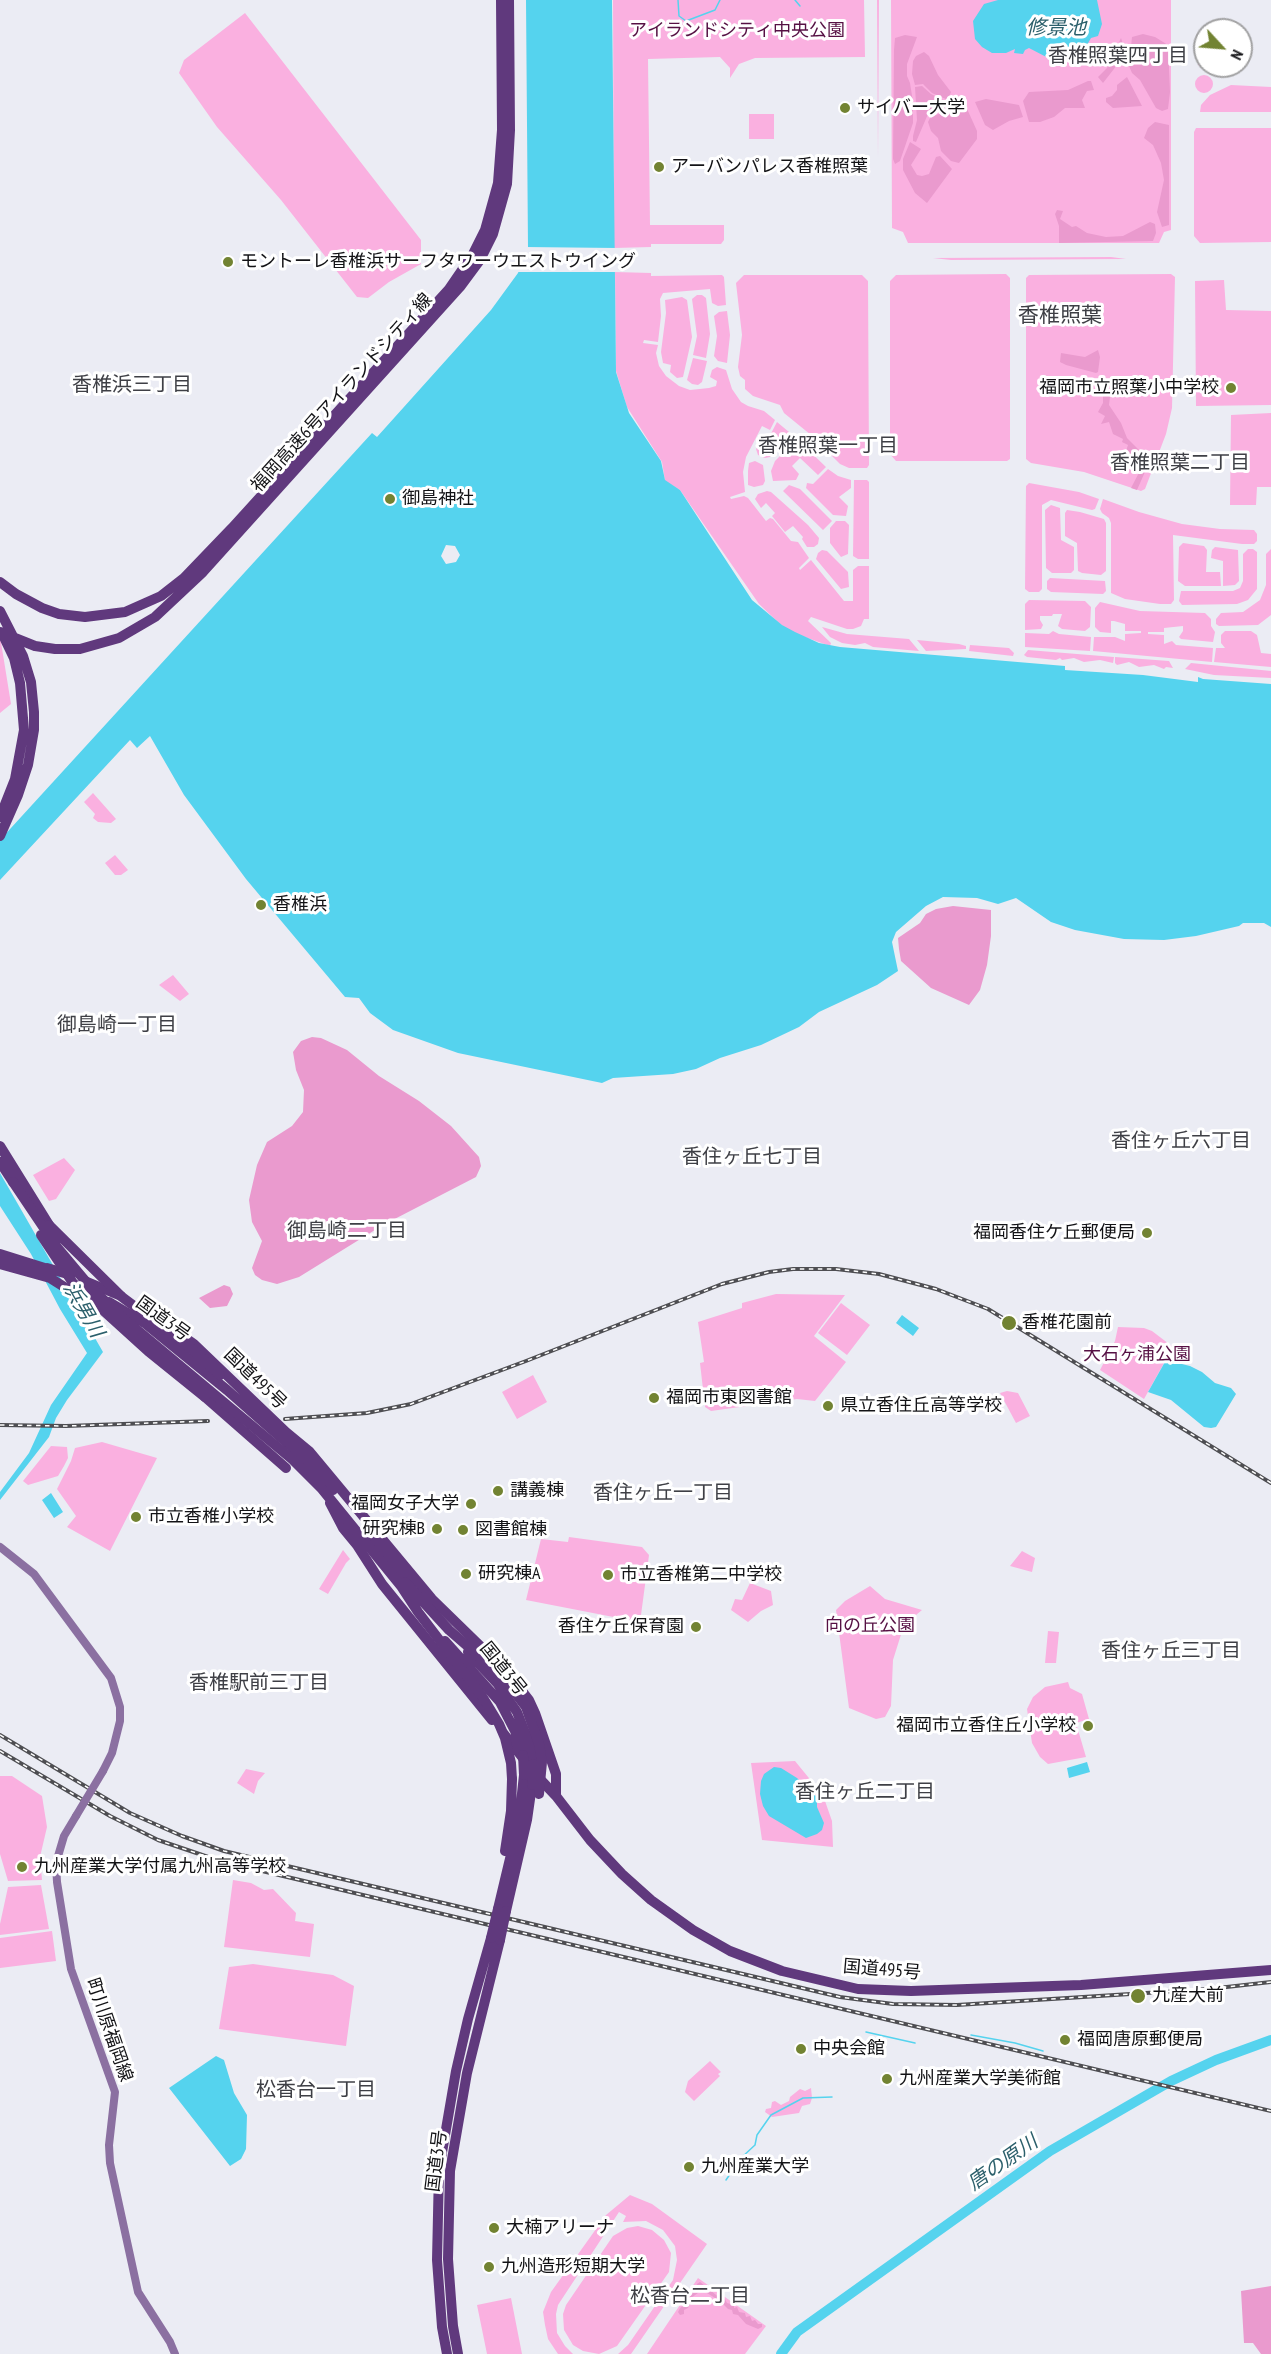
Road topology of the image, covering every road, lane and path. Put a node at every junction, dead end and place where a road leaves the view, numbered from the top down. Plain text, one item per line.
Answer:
1 (501, 0) edge
2 (509, 0) edge
3 (0, 582) edge
4 (0, 611) edge
5 (0, 630) edge
6 (0, 817) edge
7 (0, 836) edge
8 (0, 1146) edge
9 (0, 1162) edge
10 (13, 1182) junction
11 (49, 1225) junction
12 (0, 1254) edge
13 (0, 1264) edge
14 (42, 1270) junction
15 (156, 1342) junction
16 (284, 1434) junction
17 (290, 1466) junction
18 (327, 1498) junction
19 (365, 1530) junction
20 (0, 1547) edge
21 (402, 1564) junction
22 (536, 1790) junction
23 (556, 1796) junction
24 (508, 1867) junction
25 (495, 1939) junction
26 (1271, 1970) edge
27 (175, 2354) edge
28 (447, 2354) edge
29 (458, 2354) edge

1 - 3 highway, 福岡高速6号アイランドシティ線
2 - 5 highway, 福岡高速6号アイランドシティ線
4 - 7 highway
5 - 6 highway
8 - 11 highway
9 - 10 highway
10 - 15 highway, bridge
10 - 17 highway, bridge
11 - 15 highway, bridge
11 - 16 highway, bridge
12 - 14 highway, 国道3号
13 - 14 highway, 国道3号
14 - 16 highway, 国道3号
14 - 17 highway, 国道3号
15 - 22 highway, bridge
15 - 24 highway, bridge
16 - 19 highway, 国道3号
16 - 21 highway, 国道495号
17 - 18 highway, 国道3号
18 - 23 highway, 国道495号
18 - 24 highway, 国道3号, bridge
19 - 21 highway, 国道495号
19 - 22 highway, 国道3号, bridge
20 - 27 main road, 町川原福岡線, bridge
21 - 23 highway, 国道495号
22 - 24 highway, 国道3号
23 - 26 highway, 国道495号
24 - 25 highway, 国道3号, bridge
25 - 28 highway, 国道3号
25 - 29 highway, 国道3号

